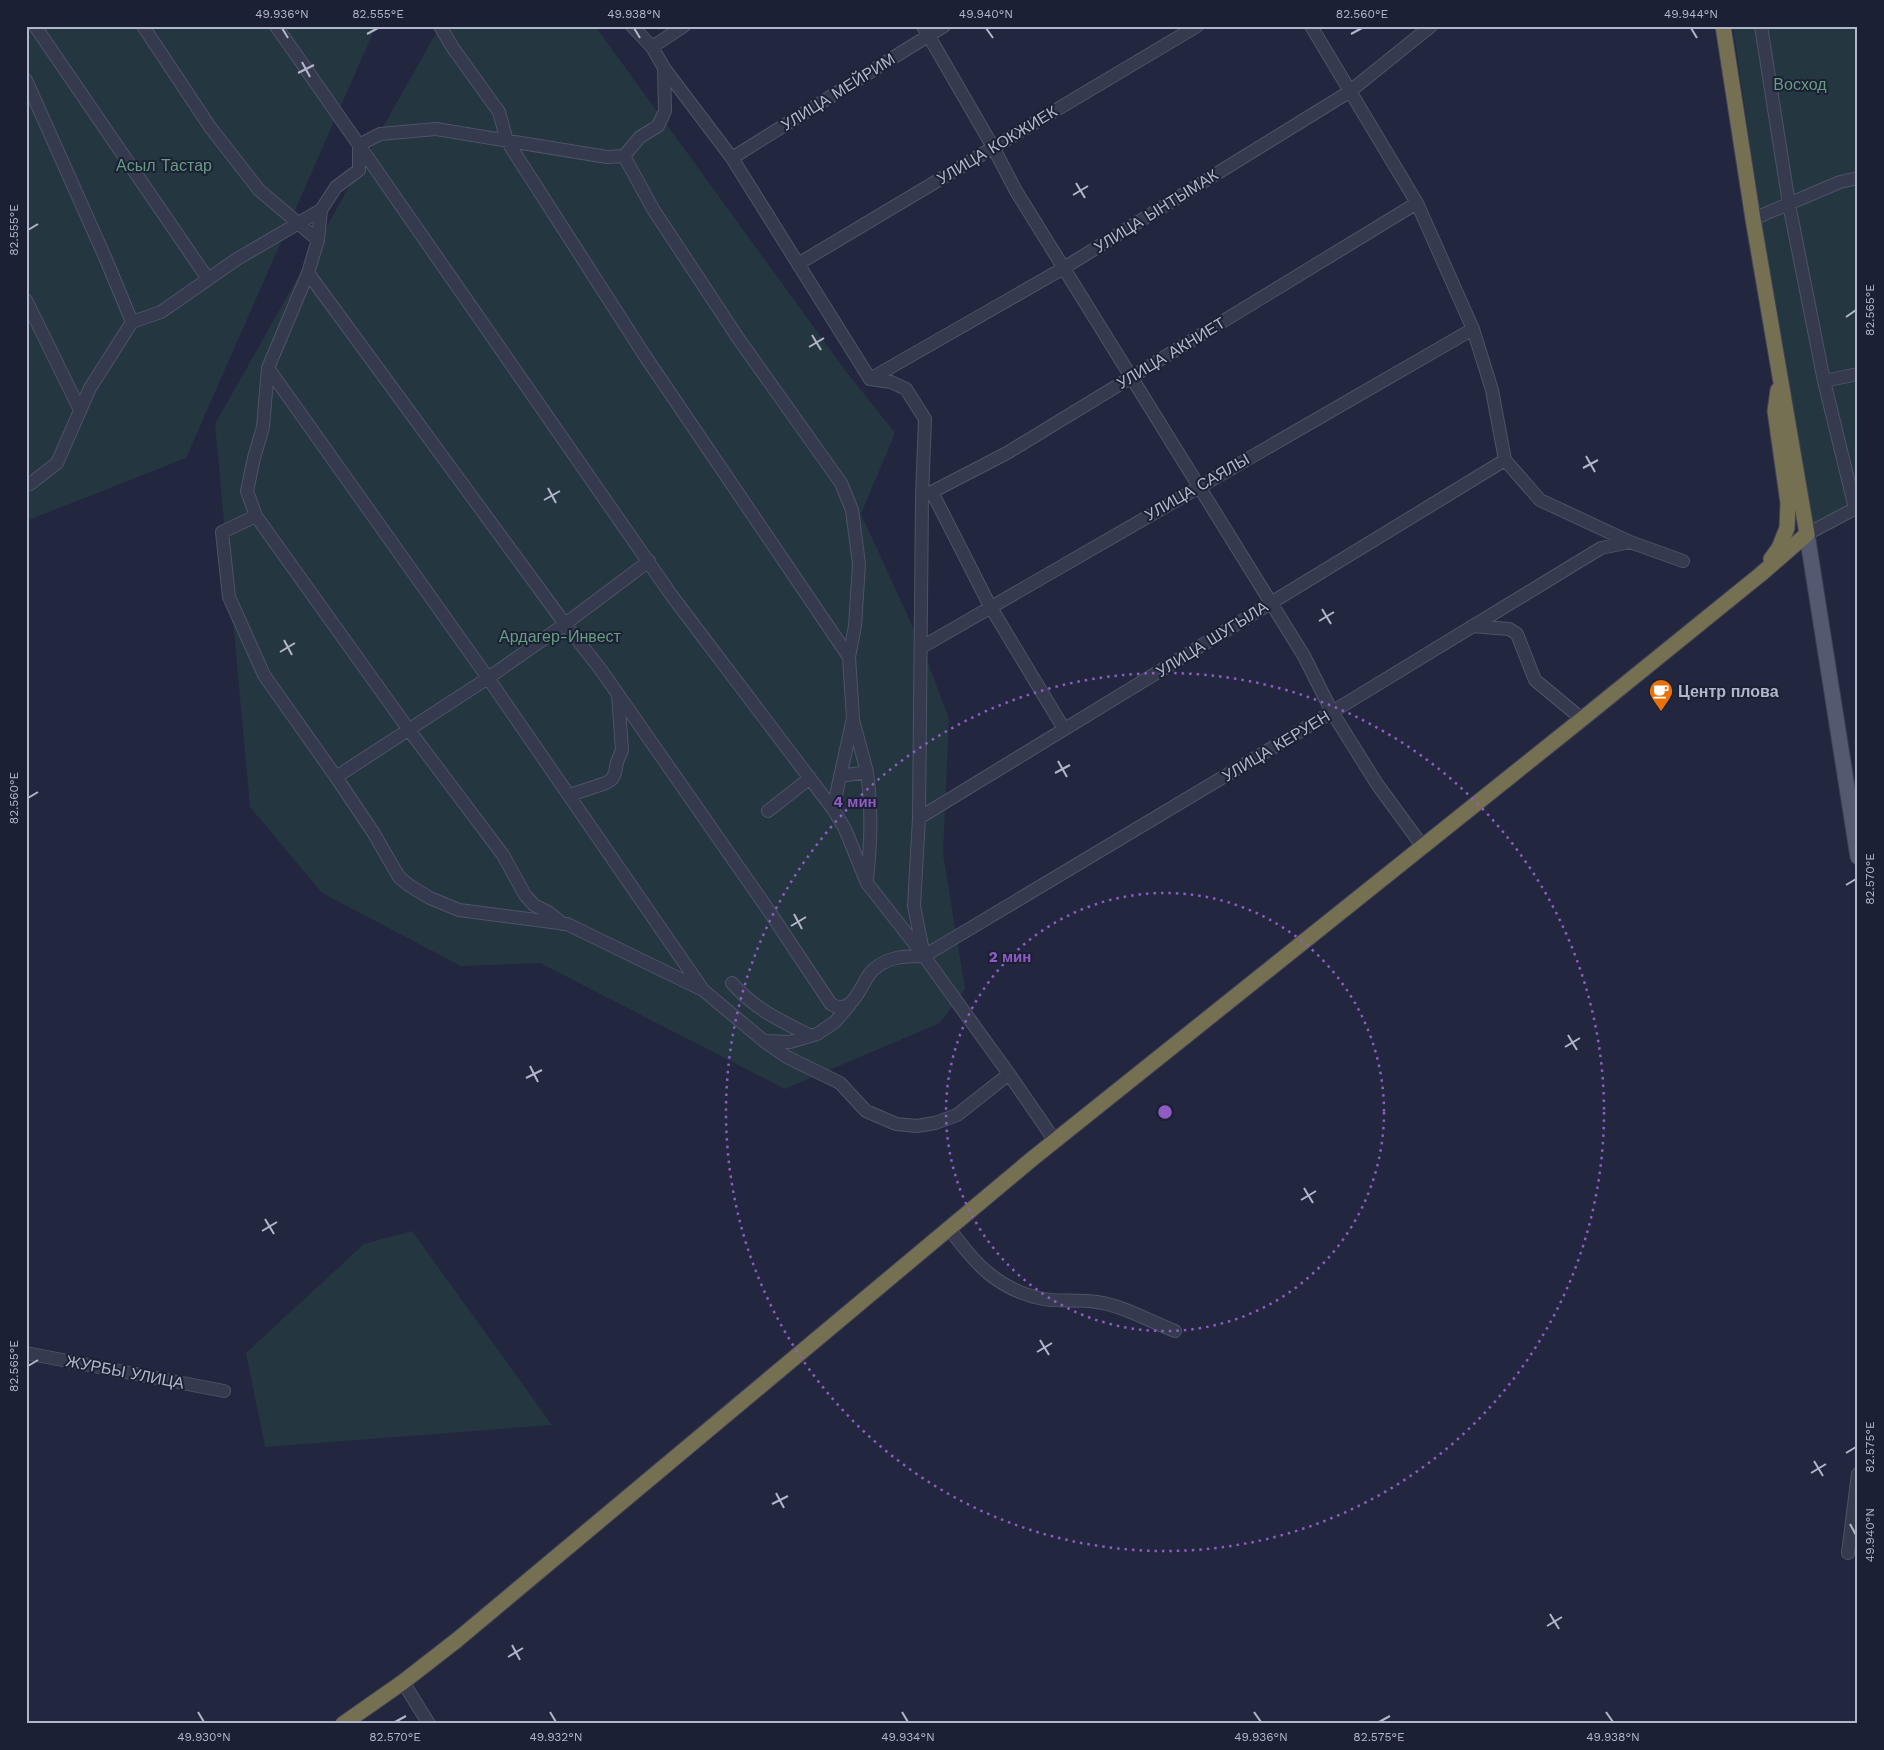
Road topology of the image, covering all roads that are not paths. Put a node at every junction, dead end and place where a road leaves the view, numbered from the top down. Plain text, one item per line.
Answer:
1 (35, 26) edge
2 (143, 26) edge
3 (276, 26) edge
4 (440, 26) edge
5 (632, 26) edge
6 (684, 26) edge
7 (944, 26) edge
8 (1197, 26) edge
9 (1311, 26) edge
10 (1431, 26) edge
11 (1723, 26) edge
12 (1762, 26) edge
13 (926, 31) edge
14 (652, 47) junction
15 (664, 68) junction
16 (26, 80) edge
17 (1349, 92) junction
18 (507, 141) junction
19 (359, 145) junction
20 (993, 147) junction
21 (624, 156) junction
22 (732, 158) junction
23 (1858, 178) edge
24 (1416, 203) junction
25 (1789, 204) junction
26 (321, 210) junction
27 (1753, 218) junction
28 (299, 223) junction
29 (318, 240) junction
30 (798, 264) junction
31 (1062, 269) junction
32 (308, 273) junction
33 (208, 279) junction
34 (26, 300) edge
35 (132, 322) junction
36 (1473, 329) junction
37 (268, 368) junction
38 (1858, 374) edge
39 (1132, 376) junction
40 (1780, 376) junction
41 (870, 379) junction
42 (1824, 381) junction
43 (80, 410) junction
44 (1505, 460) junction
45 (26, 485) edge
46 (1200, 486) junction
47 (927, 494) junction
48 (1856, 507) edge
49 (256, 516) junction
50 (1807, 534) junction
51 (1630, 542) junction
52 (649, 561) junction
53 (1683, 561) dead end
54 (1761, 574) junction
55 (1271, 602) junction
56 (990, 606) junction
57 (565, 624) junction
58 (1472, 626) junction
59 (922, 647) junction
60 (849, 657) junction
61 (488, 678) junction
62 (618, 694) junction
63 (1332, 712) junction
64 (852, 718) junction
65 (1582, 719) junction
66 (1064, 729) junction
67 (409, 730) junction
68 (867, 772) junction
69 (840, 776) junction
70 (336, 777) junction
71 (810, 778) junction
72 (570, 795) junction
73 (833, 809) junction
74 (768, 811) dead end
75 (919, 818) junction
76 (1423, 847) junction
77 (1858, 857) edge
78 (867, 883) junction
79 (563, 924) junction
80 (924, 956) junction
81 (732, 983) dead end
82 (703, 990) junction
83 (850, 1004) junction
84 (809, 1035) junction
85 (764, 1041) junction
86 (1009, 1074) junction
87 (1055, 1141) junction
88 (948, 1228) junction
89 (1175, 1330) dead end
90 (26, 1353) edge
91 (224, 1391) dead end
92 (1858, 1474) edge
93 (1848, 1553) dead end
94 (403, 1682) junction
95 (343, 1724) edge
96 (429, 1724) edge

1 - 33 street
2 - 28 street
3 - 19 street
4 - 18 street
5 - 14 street
6 - 14 street
7 - 13 street, УЛИЦА МЕЙРИМ
8 - 20 street, УЛИЦА КОКЖИЕК
9 - 17 street
10 - 17 street, УЛИЦА ЫНТЫМАК
11 - 27 highway
12 - 25 street
13 - 20 street
13 - 22 street, УЛИЦА МЕЙРИМ
14 - 15 street
15 - 21 street
15 - 22 street
16 - 35 street
17 - 24 street
17 - 31 street, УЛИЦА ЫНТЫМАК
18 - 19 street
18 - 21 street
18 - 60 street
19 - 26 street
19 - 52 street
20 - 30 street, УЛИЦА КОКЖИЕК
20 - 31 street
21 - 60 street
22 - 30 street
23 - 25 street
24 - 36 street
24 - 39 street, УЛИЦА АКНИЕТ
25 - 27 street
25 - 42 street
26 - 28 street
26 - 29 street
27 - 40 highway
28 - 29 street
28 - 33 street
29 - 32 street
30 - 41 street
31 - 39 street
31 - 41 street, УЛИЦА ЫНТЫМАК
32 - 37 street
32 - 57 street
33 - 35 street
34 - 43 street
35 - 43 street
36 - 44 street
36 - 46 street, УЛИЦА САЯЛЫ
37 - 49 street
37 - 61 street
38 - 42 street
39 - 46 street
39 - 47 street, УЛИЦА АКНИЕТ
40 - 50 highway
40 - 54 highway
41 - 47 street
42 - 48 street
43 - 45 street
44 - 51 street
44 - 55 street, УЛИЦА ШУГЫЛА
46 - 55 street
46 - 56 street, УЛИЦА САЯЛЫ
47 - 56 street
47 - 59 street
48 - 50 street
49 - 67 street
49 - 70 street
50 - 54 highway
50 - 77 main road
51 - 53 street
51 - 58 street, УЛИЦА КЕРУЕН
52 - 57 street
52 - 71 street
54 - 65 highway
55 - 63 street
55 - 66 street, УЛИЦА ШУГЫЛА
56 - 59 street, УЛИЦА САЯЛЫ
56 - 66 street
57 - 61 street
57 - 62 street
58 - 63 street, УЛИЦА КЕРУЕН
58 - 65 street
59 - 75 street
60 - 64 street
61 - 67 street
61 - 72 street
62 - 72 street
62 - 83 street
63 - 76 street
63 - 80 street, УЛИЦА КЕРУЕН
64 - 68 street
64 - 69 street
65 - 76 highway
66 - 75 street, УЛИЦА ШУГЫЛА
67 - 70 street
67 - 79 street
68 - 69 street
68 - 78 street
69 - 73 street
70 - 79 street
71 - 73 street
71 - 74 street
72 - 82 street
73 - 78 street
75 - 80 street
76 - 87 highway
78 - 80 street
79 - 82 street
80 - 83 street
80 - 86 street
81 - 84 street
82 - 85 street
83 - 84 street
84 - 85 street
85 - 86 street
86 - 87 street
87 - 88 highway
88 - 89 street
88 - 94 highway
90 - 91 street, ЖУРБЫ УЛИЦА
92 - 93 street
94 - 95 highway
94 - 96 street

